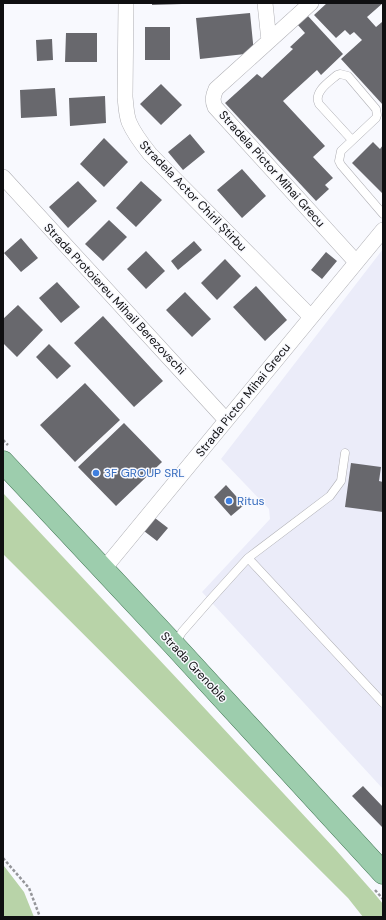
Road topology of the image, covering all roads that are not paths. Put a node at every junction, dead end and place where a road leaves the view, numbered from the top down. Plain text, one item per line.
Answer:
1 (126, 3) edge
2 (266, 3) edge
3 (311, 3) edge
4 (269, 40) junction
5 (352, 140) junction
6 (3, 177) edge
7 (383, 214) edge
8 (383, 230) edge
9 (356, 262) junction
10 (311, 317) junction
11 (226, 420) junction
12 (345, 453) dead end
13 (7, 471) edge
14 (248, 558) junction
15 (104, 570) junction
16 (174, 645) junction
17 (383, 703) edge
18 (383, 873) edge

1 - 10 street, Stradela Actor Chiril Știrbu
2 - 4 street
3 - 4 street, Stradela Pictor Mihai Grecu
4 - 9 street, Stradela Pictor Mihai Grecu
5 - 5 lane
5 - 7 lane
6 - 11 street, Strada Protoiereu Mihail Berezovschi
8 - 9 street, Strada Pictor Mihai Grecu
9 - 10 street, Strada Pictor Mihai Grecu
10 - 11 street, Strada Pictor Mihai Grecu
11 - 15 street, Strada Pictor Mihai Grecu
12 - 14 lane
13 - 15 main road, Strada Grenoble
14 - 16 lane
14 - 17 lane
15 - 16 main road, Strada Grenoble
16 - 18 main road, Strada Grenoble

